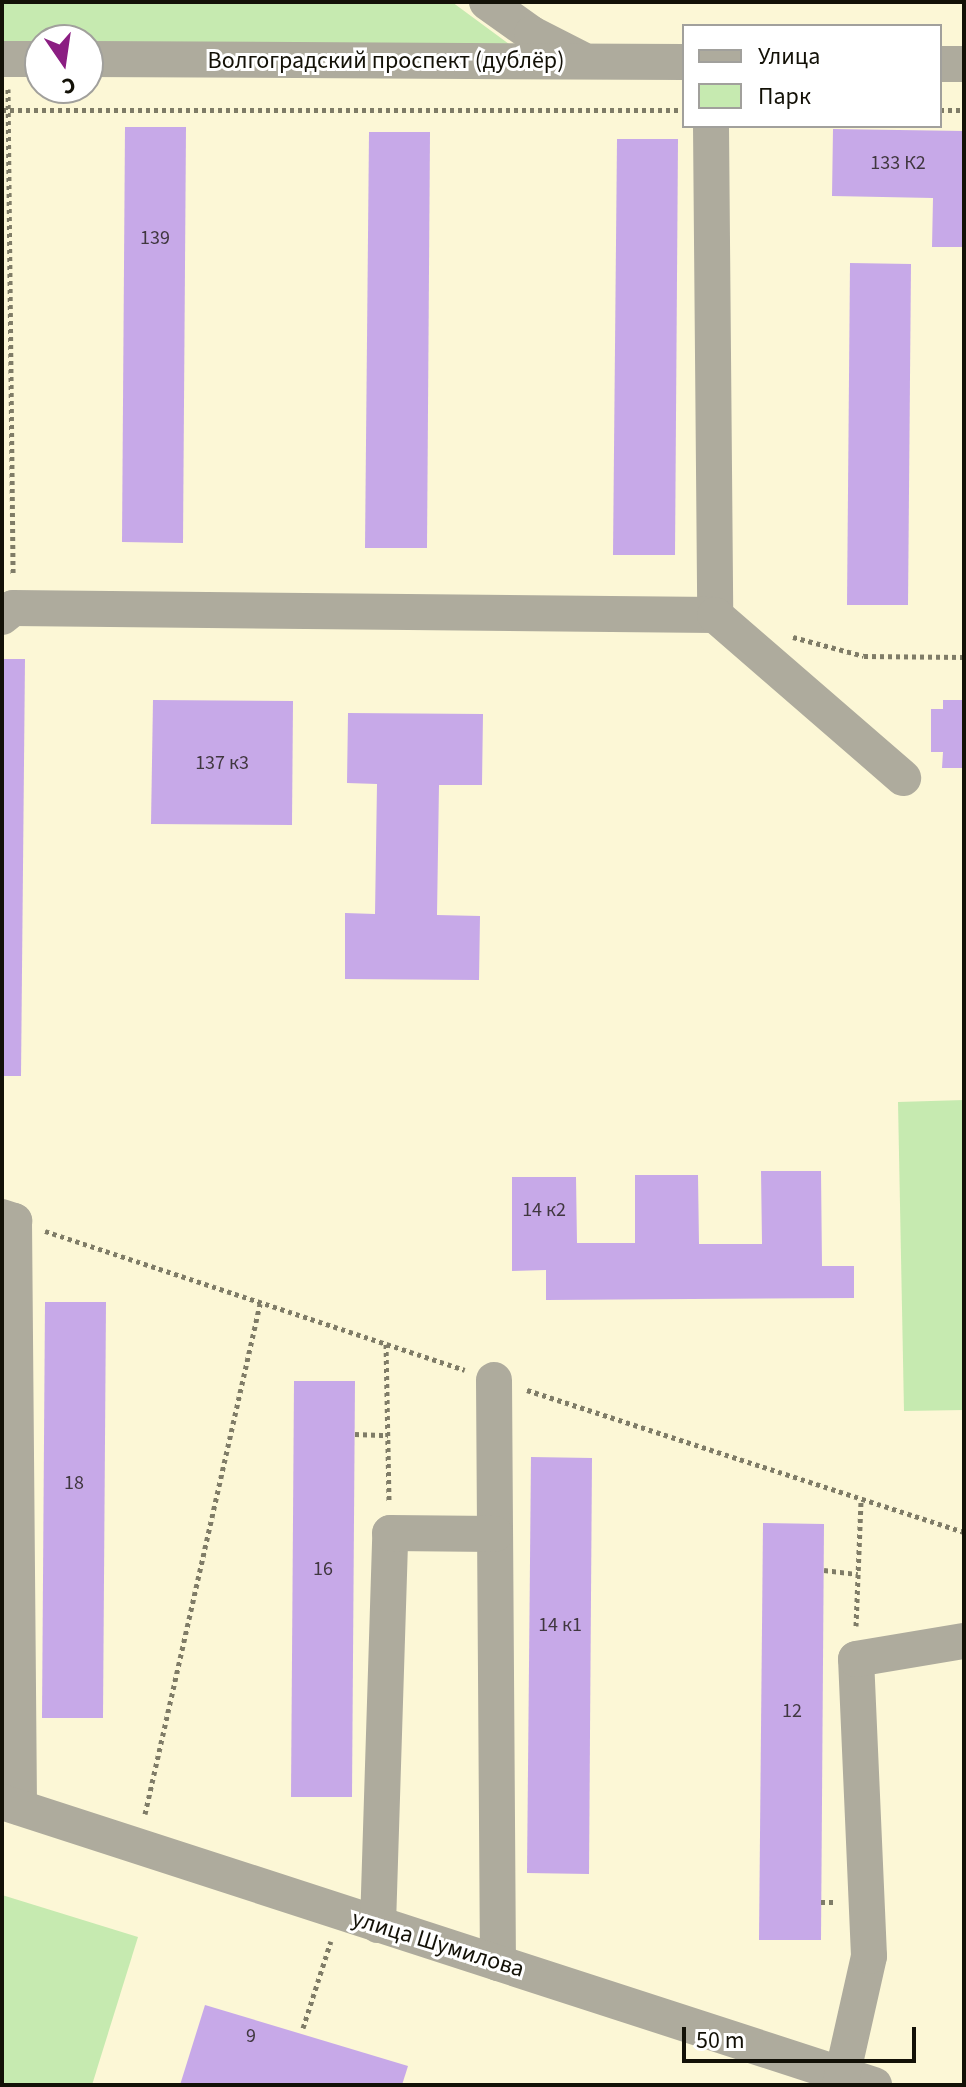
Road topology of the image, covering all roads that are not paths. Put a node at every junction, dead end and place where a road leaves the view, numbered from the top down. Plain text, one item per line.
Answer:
1 (487, 2) edge
2 (104, 59) edge
3 (586, 62) junction
4 (682, 62) edge
5 (942, 64) edge
6 (964, 64) edge
7 (711, 128) edge
8 (8, 612) edge
9 (715, 615) junction
10 (903, 778) dead end
11 (2, 1217) edge
12 (494, 1380) dead end
13 (495, 1534) junction
14 (964, 1641) edge
15 (11, 1804) edge
16 (378, 1925) junction
17 (498, 1963) junction
18 (840, 2080) edge
19 (874, 2085) edge

1 - 3 street
2 - 3 street, Волгоградский проспект (дублёр)
3 - 4 street, Волгоградский проспект (дублёр)
5 - 6 street
7 - 9 street
8 - 9 street
9 - 10 street
11 - 15 street
12 - 13 street
13 - 16 street
13 - 17 street
14 - 18 street
15 - 16 street, улица Шумилова
16 - 17 street, улица Шумилова
17 - 18 street, улица Шумилова
18 - 19 street, улица Шумилова

